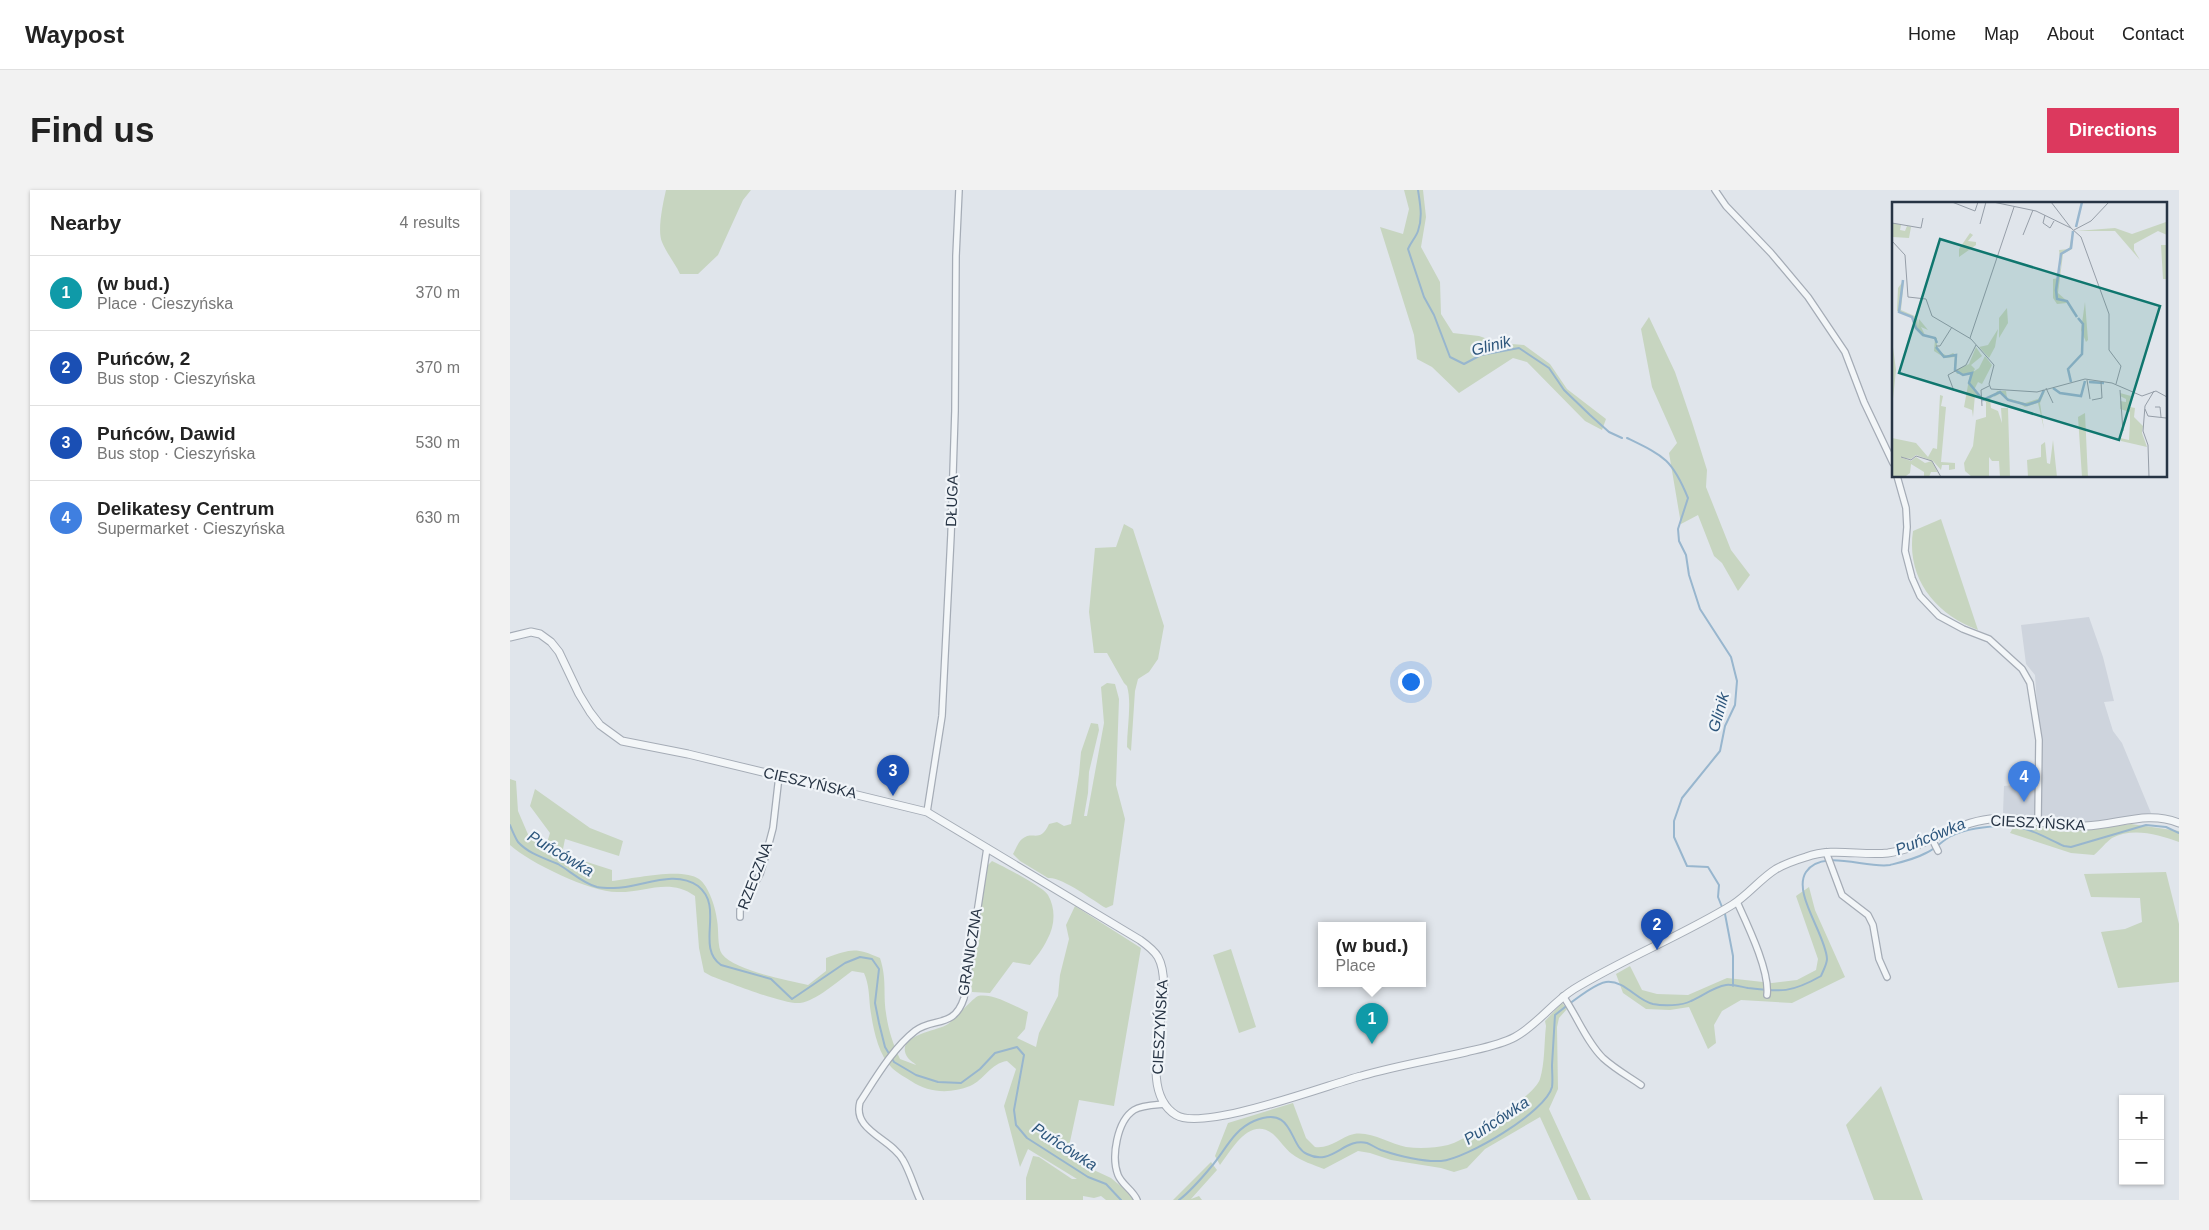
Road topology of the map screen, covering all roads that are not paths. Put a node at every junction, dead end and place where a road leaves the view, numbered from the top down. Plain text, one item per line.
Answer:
1 (959, 190) edge
2 (1715, 190) edge
3 (1892, 461) edge
4 (1898, 478) edge
5 (510, 637) edge
6 (779, 776) junction
7 (927, 812) junction
8 (2038, 821) junction
9 (2179, 823) edge
10 (1933, 841) junction
11 (987, 848) junction
12 (1938, 852) dead end
13 (1827, 854) junction
14 (1737, 902) junction
15 (740, 917) dead end
16 (1887, 977) dead end
17 (1767, 995) dead end
18 (1565, 998) junction
19 (1641, 1085) dead end
20 (1164, 1104) junction
21 (920, 1200) edge
22 (1137, 1200) edge

1 - 7 street, DŁUGA
2 - 3 street
4 - 8 street
5 - 6 street, CIESZYŃSKA
6 - 7 street, CIESZYŃSKA
6 - 15 street, RZECZNA
7 - 11 street, CIESZYŃSKA
8 - 9 street, CIESZYŃSKA
8 - 10 street, CIESZYŃSKA
10 - 12 street
10 - 13 street, CIESZYŃSKA
11 - 20 street, CIESZYŃSKA
11 - 21 street, GRANICZNA
13 - 14 street, CIESZYŃSKA
13 - 16 street
14 - 17 street
14 - 18 street, CIESZYŃSKA
18 - 19 street
18 - 20 street, CIESZYŃSKA
20 - 22 street

